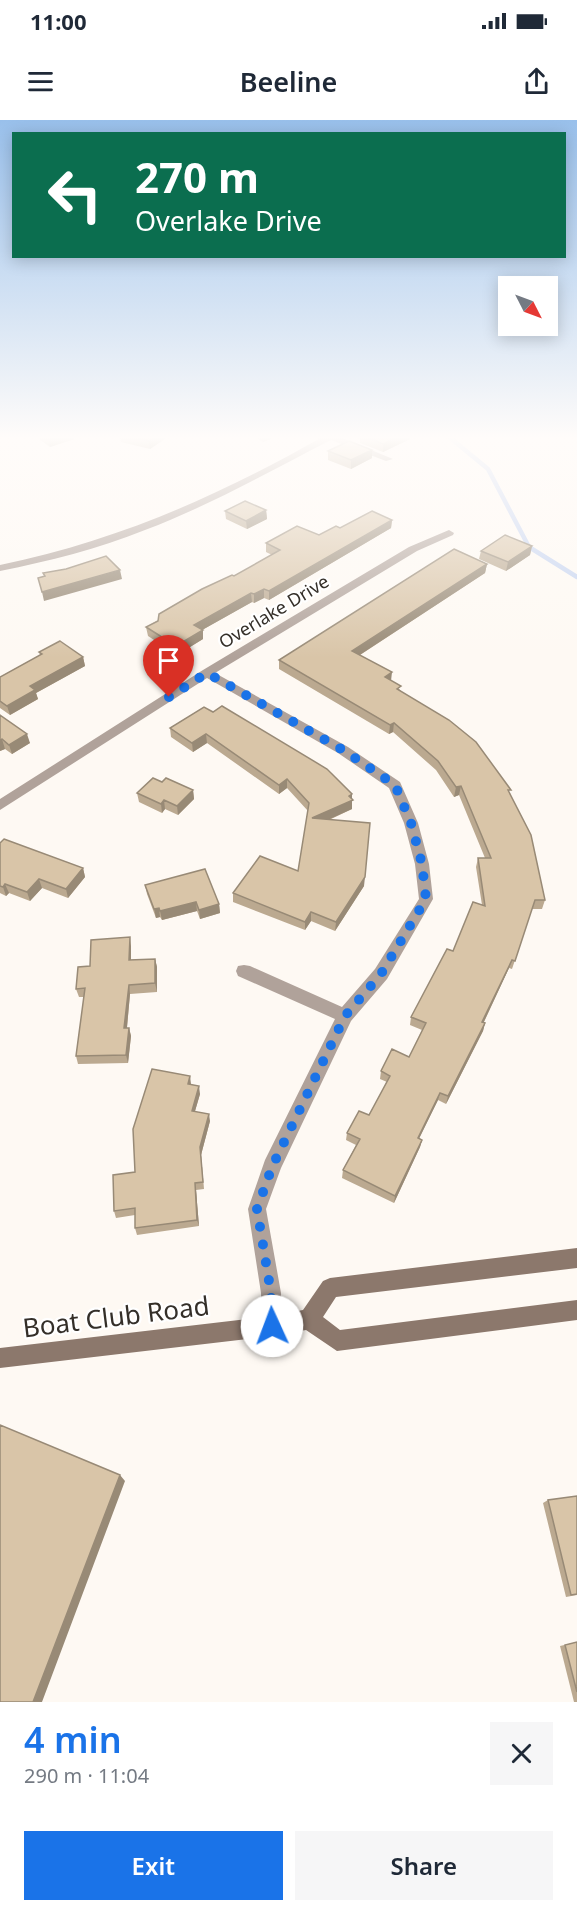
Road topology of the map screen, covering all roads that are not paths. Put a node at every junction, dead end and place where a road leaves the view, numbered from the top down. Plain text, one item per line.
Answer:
1 (183, 510) edge
2 (449, 533) dead end
3 (0, 568) edge
4 (207, 673) junction
5 (0, 805) edge
6 (243, 971) dead end
7 (345, 1016) junction
8 (577, 1258) edge
9 (577, 1310) edge
10 (309, 1319) junction
11 (272, 1326) junction
12 (0, 1358) edge

1 - 3 street
2 - 4 street, Overlake Drive
4 - 5 street, Overlake Drive
4 - 7 street
6 - 7 street
7 - 11 street
8 - 10 main road
9 - 10 main road
10 - 11 main road, Boat Club Road
11 - 12 main road, Boat Club Road

